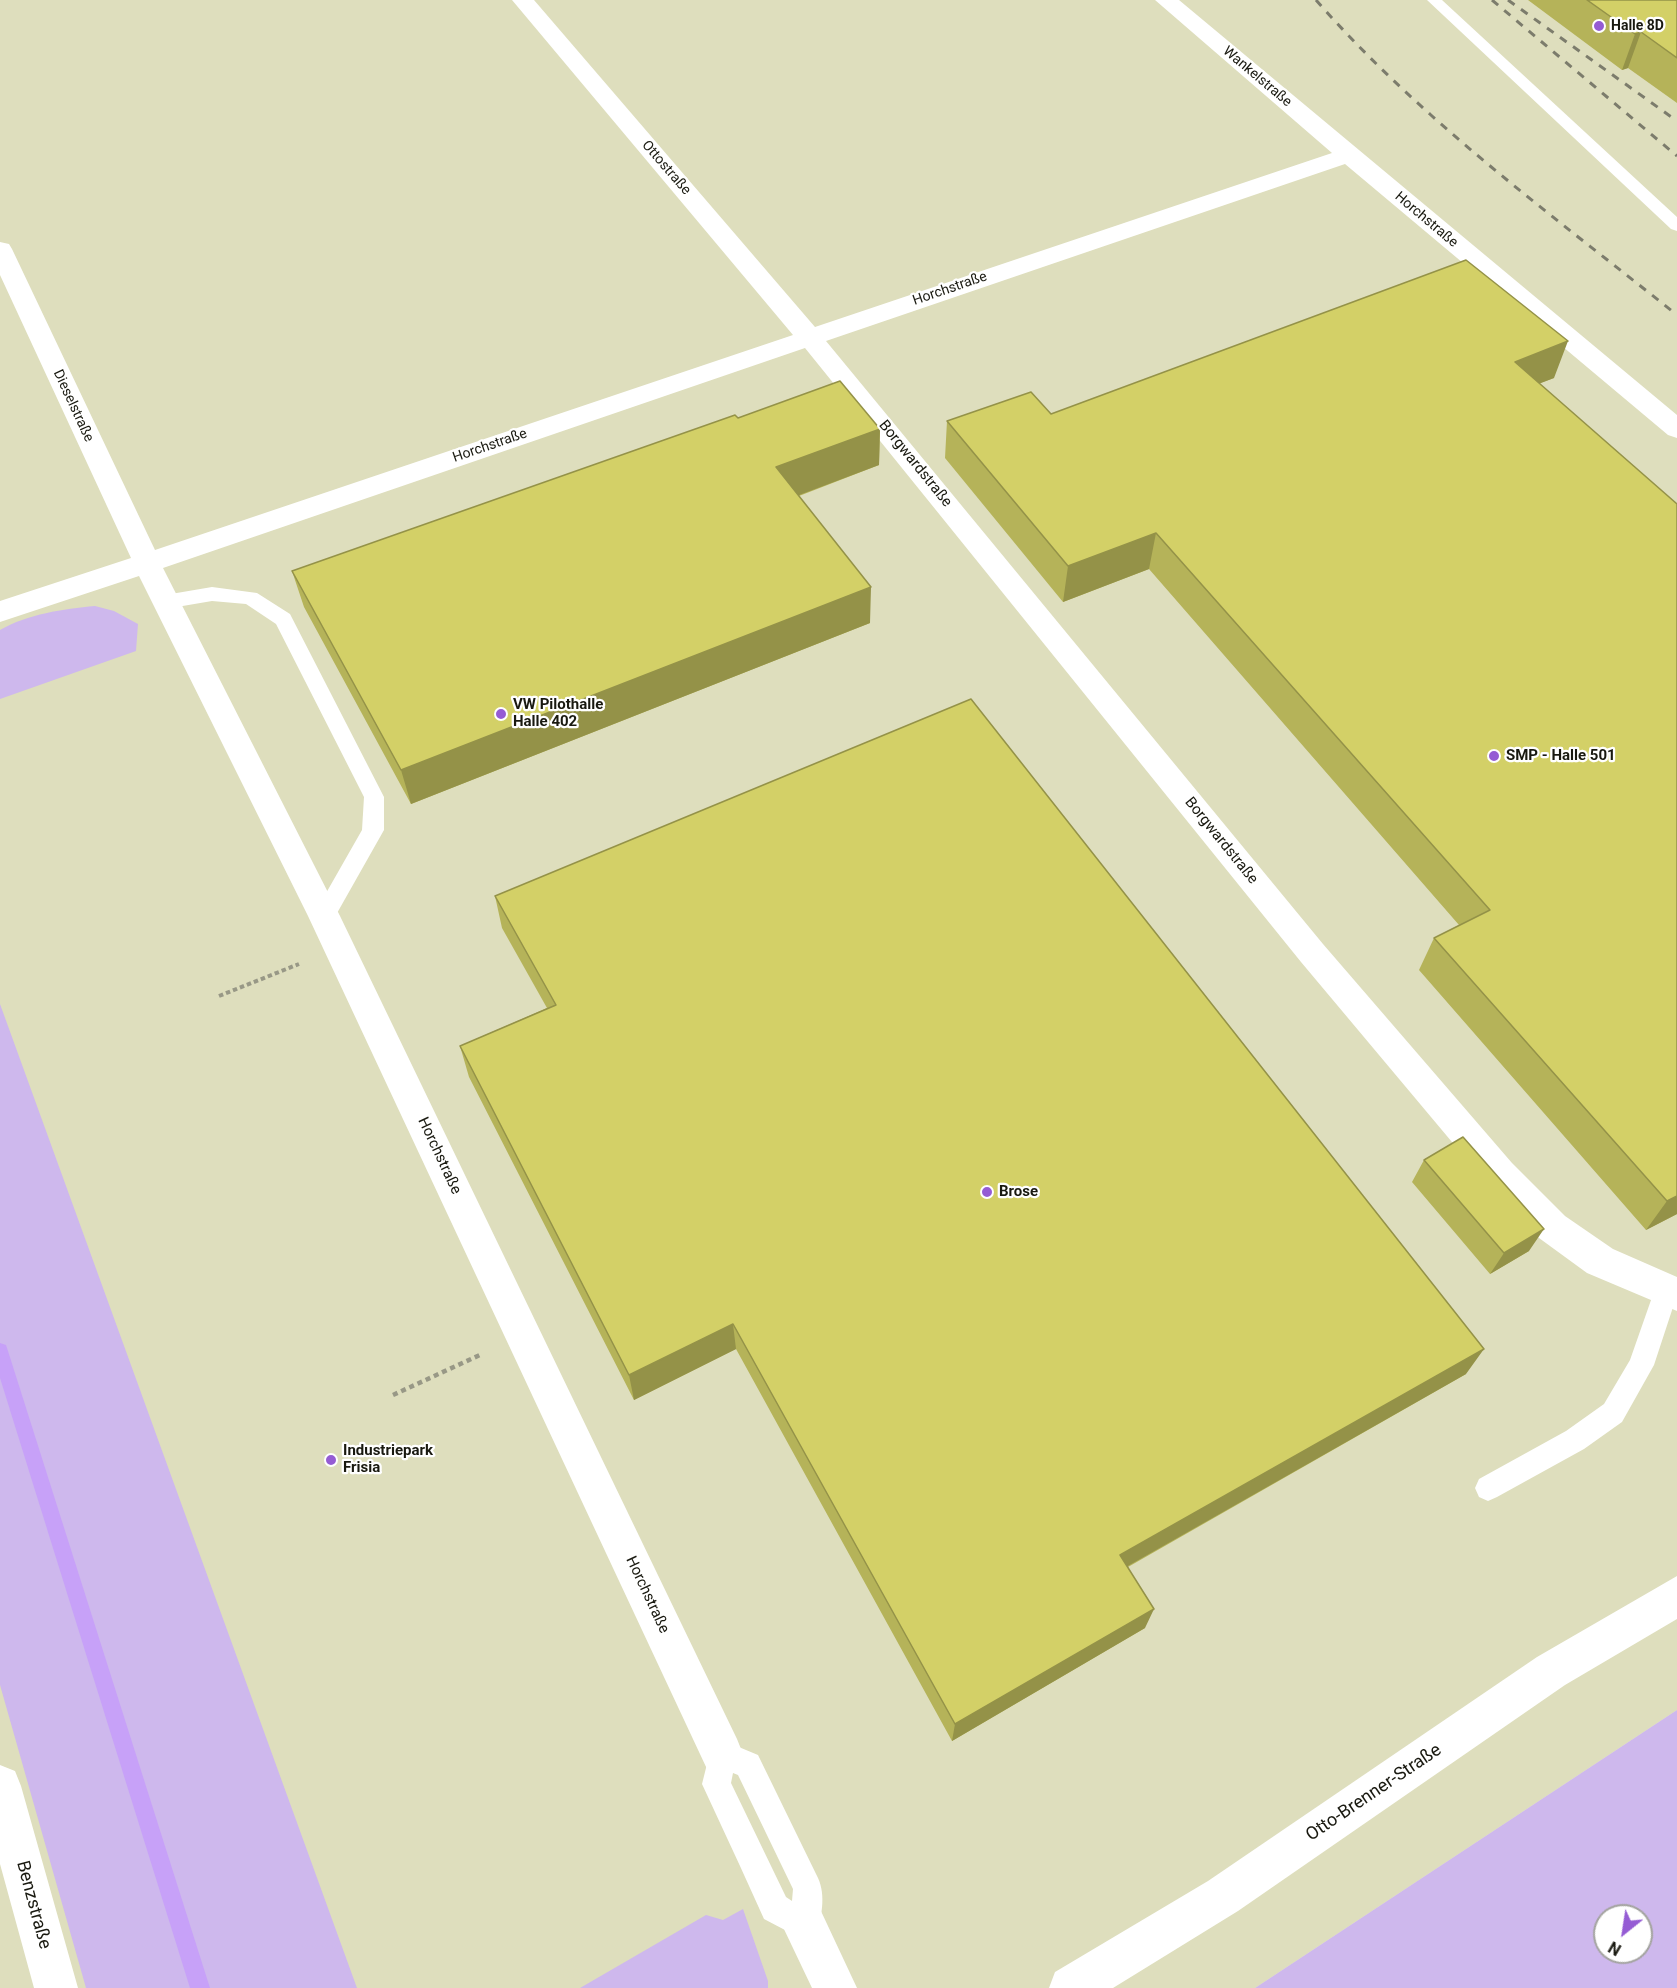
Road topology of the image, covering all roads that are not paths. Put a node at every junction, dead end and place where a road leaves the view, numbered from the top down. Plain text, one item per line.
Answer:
1 (523, 0) edge
2 (1166, 0) edge
3 (1434, 0) edge
4 (1348, 155) junction
5 (1677, 226) edge
6 (0, 249) edge
7 (809, 336) junction
8 (1677, 429) edge
9 (147, 563) junction
10 (165, 602) junction
11 (0, 612) edge
12 (324, 916) junction
13 (1671, 1292) edge
14 (1488, 1488) dead end
15 (1677, 1596) edge
16 (722, 1754) joint
17 (0, 1786) edge
18 (804, 1925) joint
19 (56, 1988) edge
20 (835, 1988) edge
21 (1071, 1988) edge

1 - 7 street, Ottostraße
2 - 4 street, Wankelstraße
3 - 5 lane
4 - 7 street, Horchstraße
4 - 8 street, Horchstraße
6 - 9 street, Dieselstraße
7 - 9 street, Horchstraße
7 - 13 street, Borgwardstraße
9 - 10 street, Horchstraße
9 - 11 street, Horchstraße
10 - 12 street, Horchstraße
10 - 12 lane
12 - 16 street, Horchstraße
13 - 14 lane
15 - 21 street, Otto-Brenner-Straße
16 - 18 lane, Horchstraße
17 - 19 street, Benzstraße
18 - 20 street, Horchstraße

